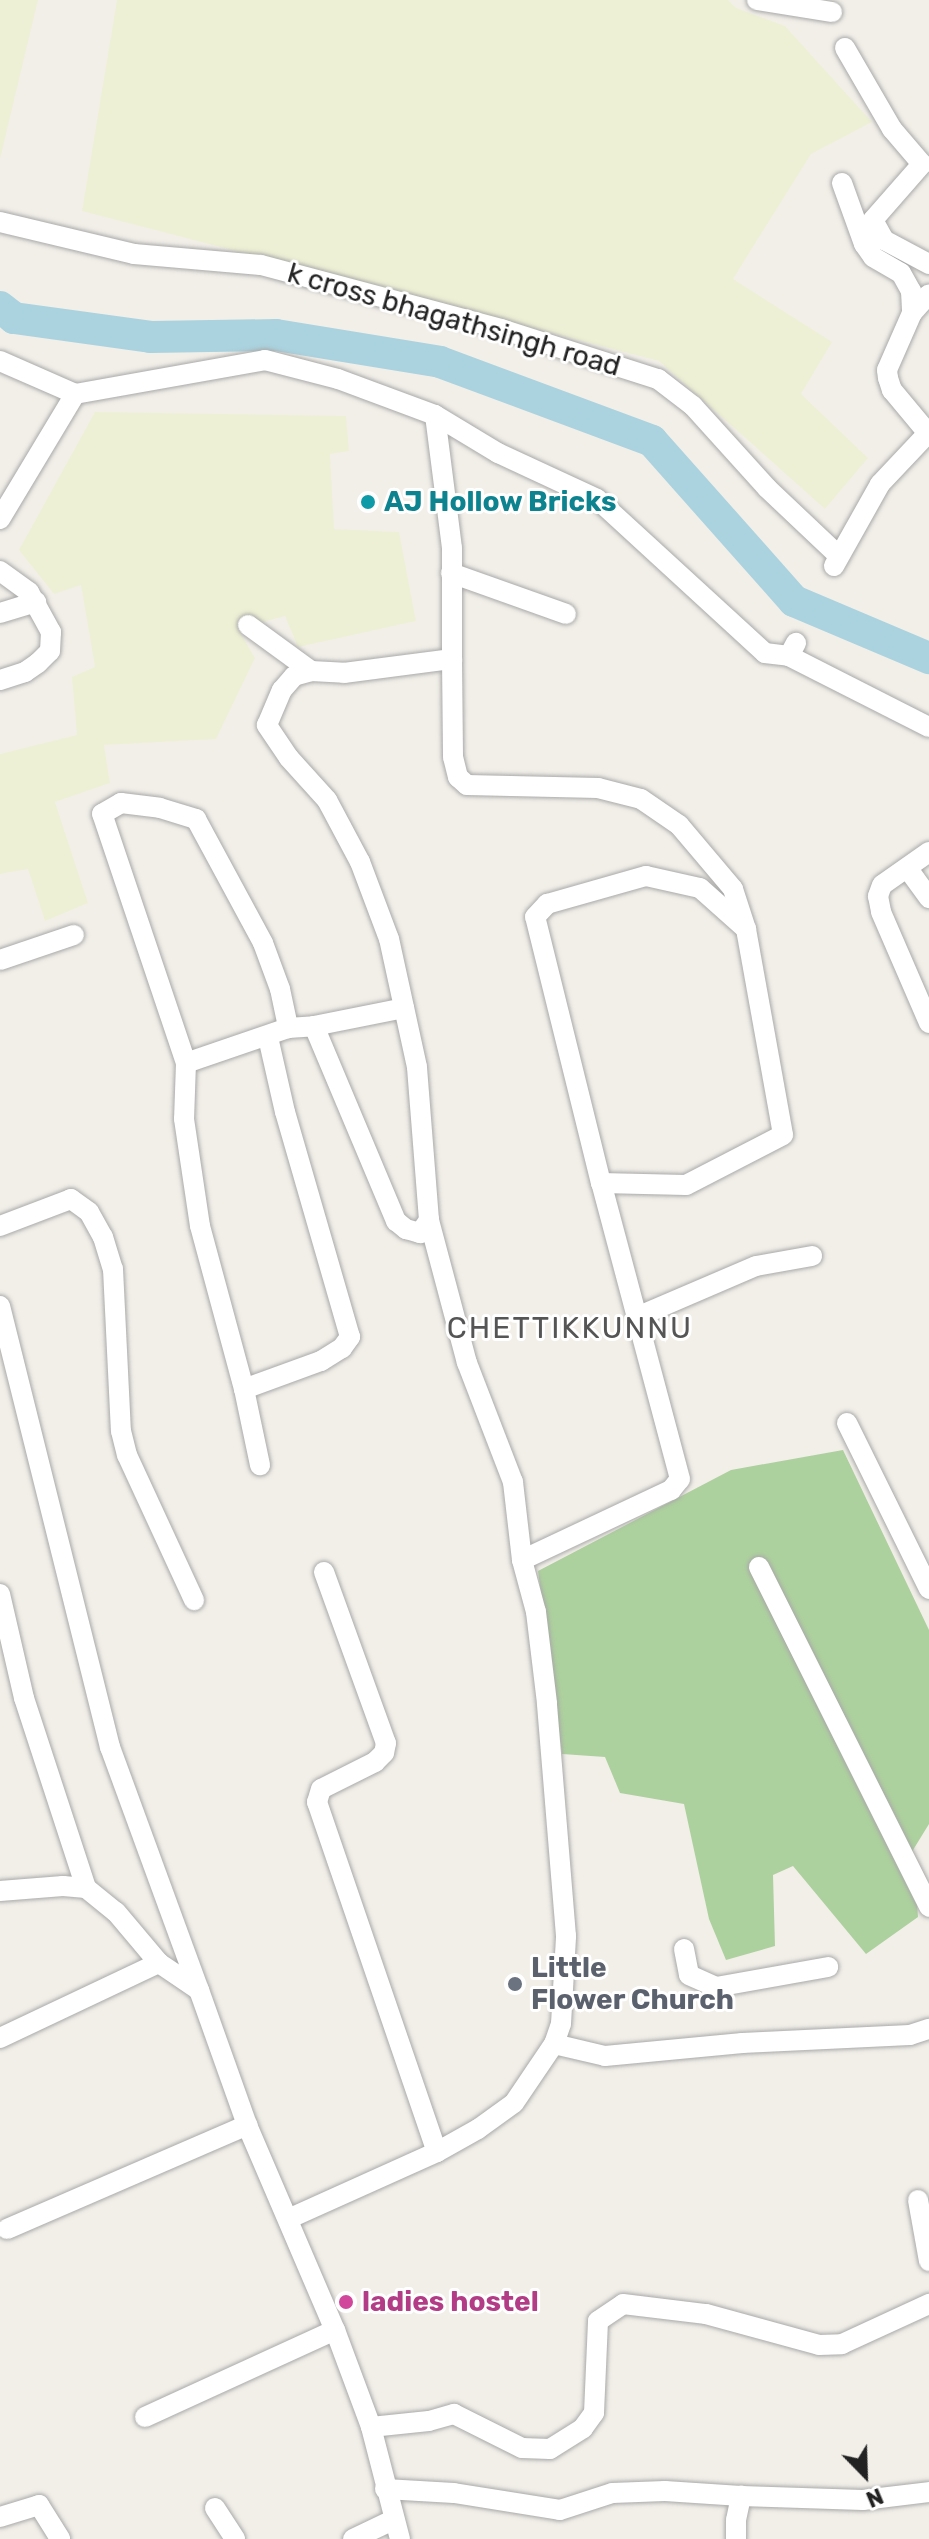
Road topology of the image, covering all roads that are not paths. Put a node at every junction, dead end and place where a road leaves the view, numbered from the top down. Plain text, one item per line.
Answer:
1 (757, 0) edge
2 (832, 12) dead end
3 (845, 48) dead end
4 (842, 183) dead end
5 (0, 222) edge
6 (929, 264) edge
7 (929, 294) edge
8 (912, 313) junction
9 (0, 361) edge
10 (75, 394) junction
11 (435, 415) junction
12 (928, 432) edge
13 (0, 519) edge
14 (0, 571) edge
15 (451, 573) junction
16 (36, 602) junction
17 (0, 613) edge
18 (566, 614) dead end
19 (248, 625) dead end
20 (452, 659) junction
21 (311, 671) junction
22 (0, 680) edge
23 (929, 727) edge
24 (929, 852) edge
25 (908, 869) junction
26 (929, 898) edge
27 (746, 929) junction
28 (74, 935) dead end
29 (0, 960) edge
30 (404, 1008) junction
31 (929, 1023) edge
32 (314, 1026) junction
33 (288, 1028) junction
34 (268, 1037) junction
35 (186, 1063) junction
36 (601, 1183) junction
37 (429, 1220) junction
38 (0, 1226) edge
39 (812, 1256) dead end
40 (0, 1306) edge
41 (637, 1317) junction
42 (244, 1389) junction
43 (847, 1423) dead end
44 (260, 1465) dead end
45 (522, 1560) junction
46 (759, 1567) dead end
47 (324, 1572) dead end
48 (929, 1589) edge
49 (0, 1594) edge
50 (194, 1600) dead end
51 (86, 1888) junction
52 (1, 1889) edge
53 (929, 1907) edge
54 (684, 1949) dead end
55 (159, 1963) junction
56 (828, 1967) dead end
57 (199, 1990) junction
58 (929, 2029) edge
59 (0, 2038) edge
60 (554, 2044) junction
61 (247, 2125) junction
62 (437, 2152) junction
63 (918, 2200) dead end
64 (288, 2219) junction
65 (7, 2229) dead end
66 (929, 2261) edge
67 (929, 2304) edge
68 (335, 2330) junction
69 (145, 2417) dead end
70 (371, 2427) junction
71 (385, 2489) junction
72 (929, 2492) edge
73 (741, 2496) junction
74 (215, 2508) dead end
75 (0, 2517) edge
76 (397, 2529) edge
77 (60, 2539) edge
78 (235, 2539) edge
79 (353, 2539) edge
80 (736, 2539) edge

1 - 2 street
3 - 6 street
4 - 8 street
5 - 12 street, k cross bhagathsingh road
7 - 8 street
8 - 12 street
9 - 10 street
10 - 11 street
10 - 13 street
11 - 15 street
11 - 23 street
14 - 16 street
15 - 18 street
15 - 20 street
16 - 17 street
16 - 22 street
19 - 21 street
20 - 21 street
20 - 27 street
21 - 30 street
24 - 25 street
25 - 26 street
25 - 31 street
27 - 36 street
27 - 36 street
28 - 29 street
30 - 32 street
30 - 37 street
32 - 33 street
32 - 37 street
33 - 34 street
33 - 35 street
34 - 35 street
34 - 42 street
35 - 42 street
36 - 41 street
37 - 45 street
38 - 50 street
39 - 41 street
40 - 57 street
41 - 45 street
42 - 44 street
43 - 48 street
45 - 60 street
46 - 53 street
47 - 62 street
49 - 51 street
51 - 52 street
51 - 55 street
54 - 56 street
55 - 57 street
55 - 59 street
57 - 61 street
58 - 60 street
60 - 62 street
61 - 64 street
61 - 65 street
62 - 64 street
63 - 66 street
64 - 68 street
67 - 70 street
68 - 69 street
68 - 70 street
70 - 71 street
71 - 73 street
71 - 76 street
72 - 73 street
73 - 80 street
74 - 78 street
75 - 77 street
76 - 79 street

